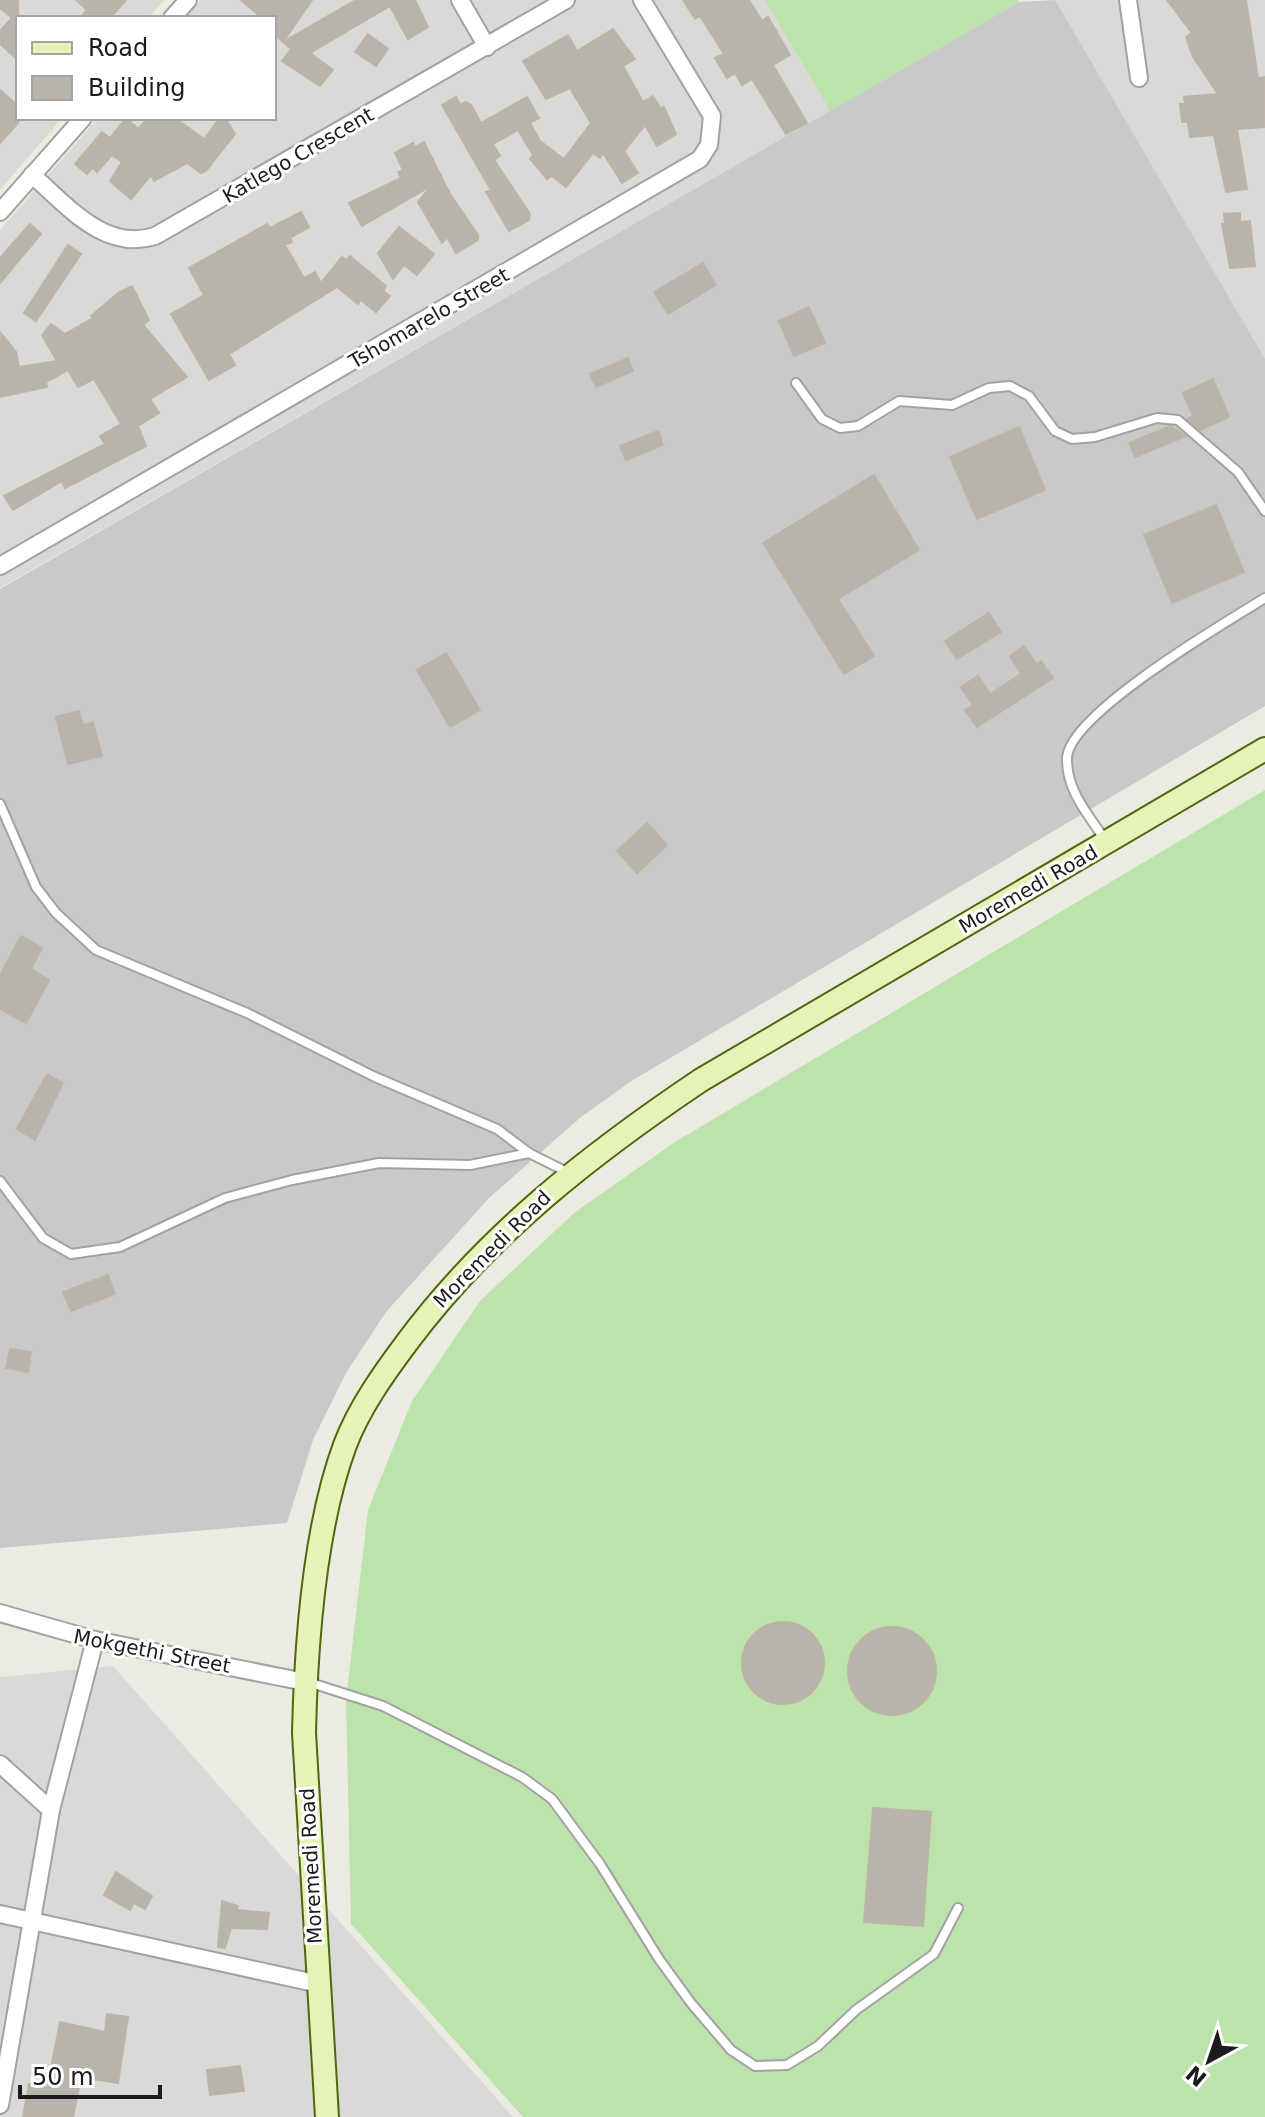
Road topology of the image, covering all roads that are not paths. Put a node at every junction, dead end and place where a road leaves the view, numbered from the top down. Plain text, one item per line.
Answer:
1 (188, 0) edge
2 (460, 0) edge
3 (566, 0) edge
4 (642, 0) edge
5 (1128, 0) edge
6 (174, 16) edge
7 (487, 47) junction
8 (1139, 78) dead end
9 (81, 120) edge
10 (32, 175) junction
11 (0, 212) edge
12 (796, 383) dead end
13 (1265, 511) edge
14 (0, 566) edge
15 (1265, 598) edge
16 (1265, 749) edge
17 (0, 804) edge
18 (1106, 843) junction
19 (529, 1153) junction
20 (569, 1173) junction
21 (0, 1181) edge
22 (0, 1613) edge
23 (95, 1640) junction
24 (305, 1682) junction
25 (0, 1764) edge
26 (51, 1810) junction
27 (958, 1908) dead end
28 (0, 1914) edge
29 (33, 1919) junction
30 (319, 1984) junction
31 (0, 2105) edge
32 (327, 2117) edge

1 - 6 street
2 - 7 street
3 - 7 street, Katlego Crescent
4 - 14 street, Tshomarelo Street
5 - 8 street
7 - 10 street, Katlego Crescent
9 - 10 street
10 - 11 street
12 - 13 lane
15 - 18 lane
16 - 18 street, Moremedi Road
17 - 19 lane
18 - 20 street, Moremedi Road
19 - 20 lane
19 - 21 lane
20 - 24 street, Moremedi Road
22 - 23 street, Mokgethi Street
23 - 24 street, Mokgethi Street
23 - 26 street
24 - 27 lane
24 - 30 street, Moremedi Road
25 - 26 street
26 - 29 street
28 - 29 street
29 - 30 street
29 - 31 street
30 - 32 street, Moremedi Road

